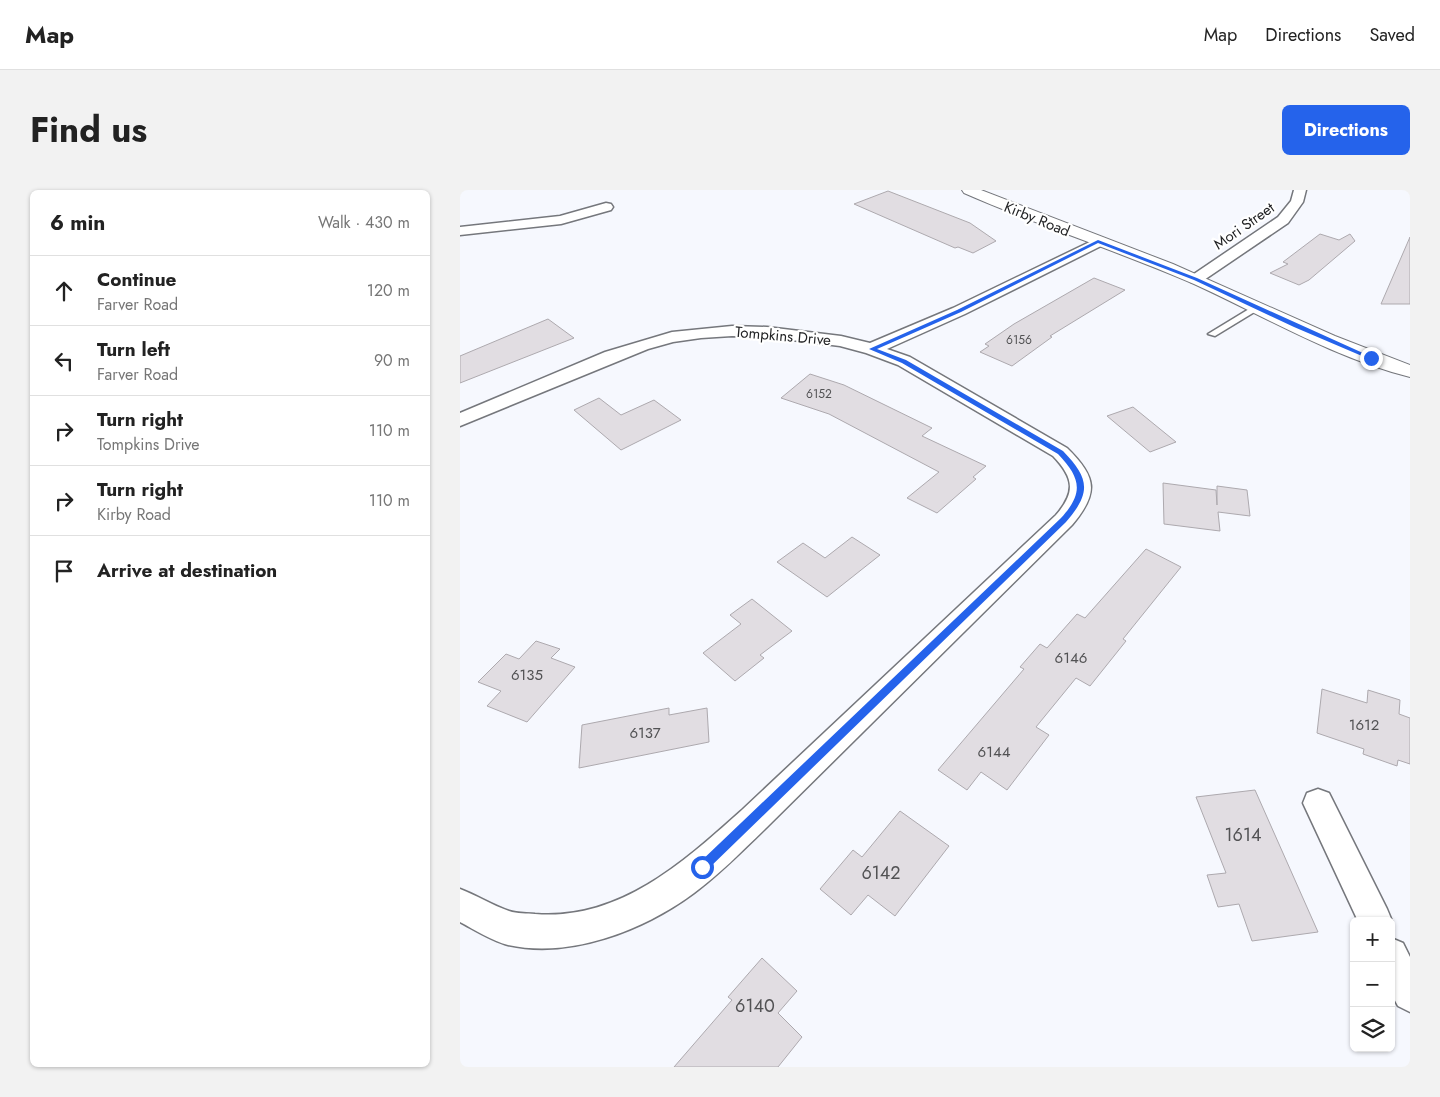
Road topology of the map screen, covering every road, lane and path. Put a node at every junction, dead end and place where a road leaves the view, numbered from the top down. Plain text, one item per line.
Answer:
1 (969, 190) edge
2 (1300, 190) edge
3 (606, 207) dead end
4 (460, 232) edge
5 (1098, 242) junction
6 (1196, 279) junction
7 (1257, 308) junction
8 (1212, 334) dead end
9 (872, 349) junction
10 (1410, 371) edge
11 (460, 420) edge
12 (1318, 802) dead end
13 (460, 905) edge
14 (1373, 917) edge
15 (1394, 962) edge
16 (1410, 994) edge

1 - 5 main road, Kirby Road
2 - 6 street, Mori Street
3 - 4 street
5 - 6 main road, Kirby Road
5 - 9 street
6 - 7 main road, Kirby Road
7 - 8 lane
7 - 10 main road, Kirby Road
9 - 11 street, Tompkins Drive
9 - 13 street, Tompkins Drive
12 - 14 street
15 - 16 street

